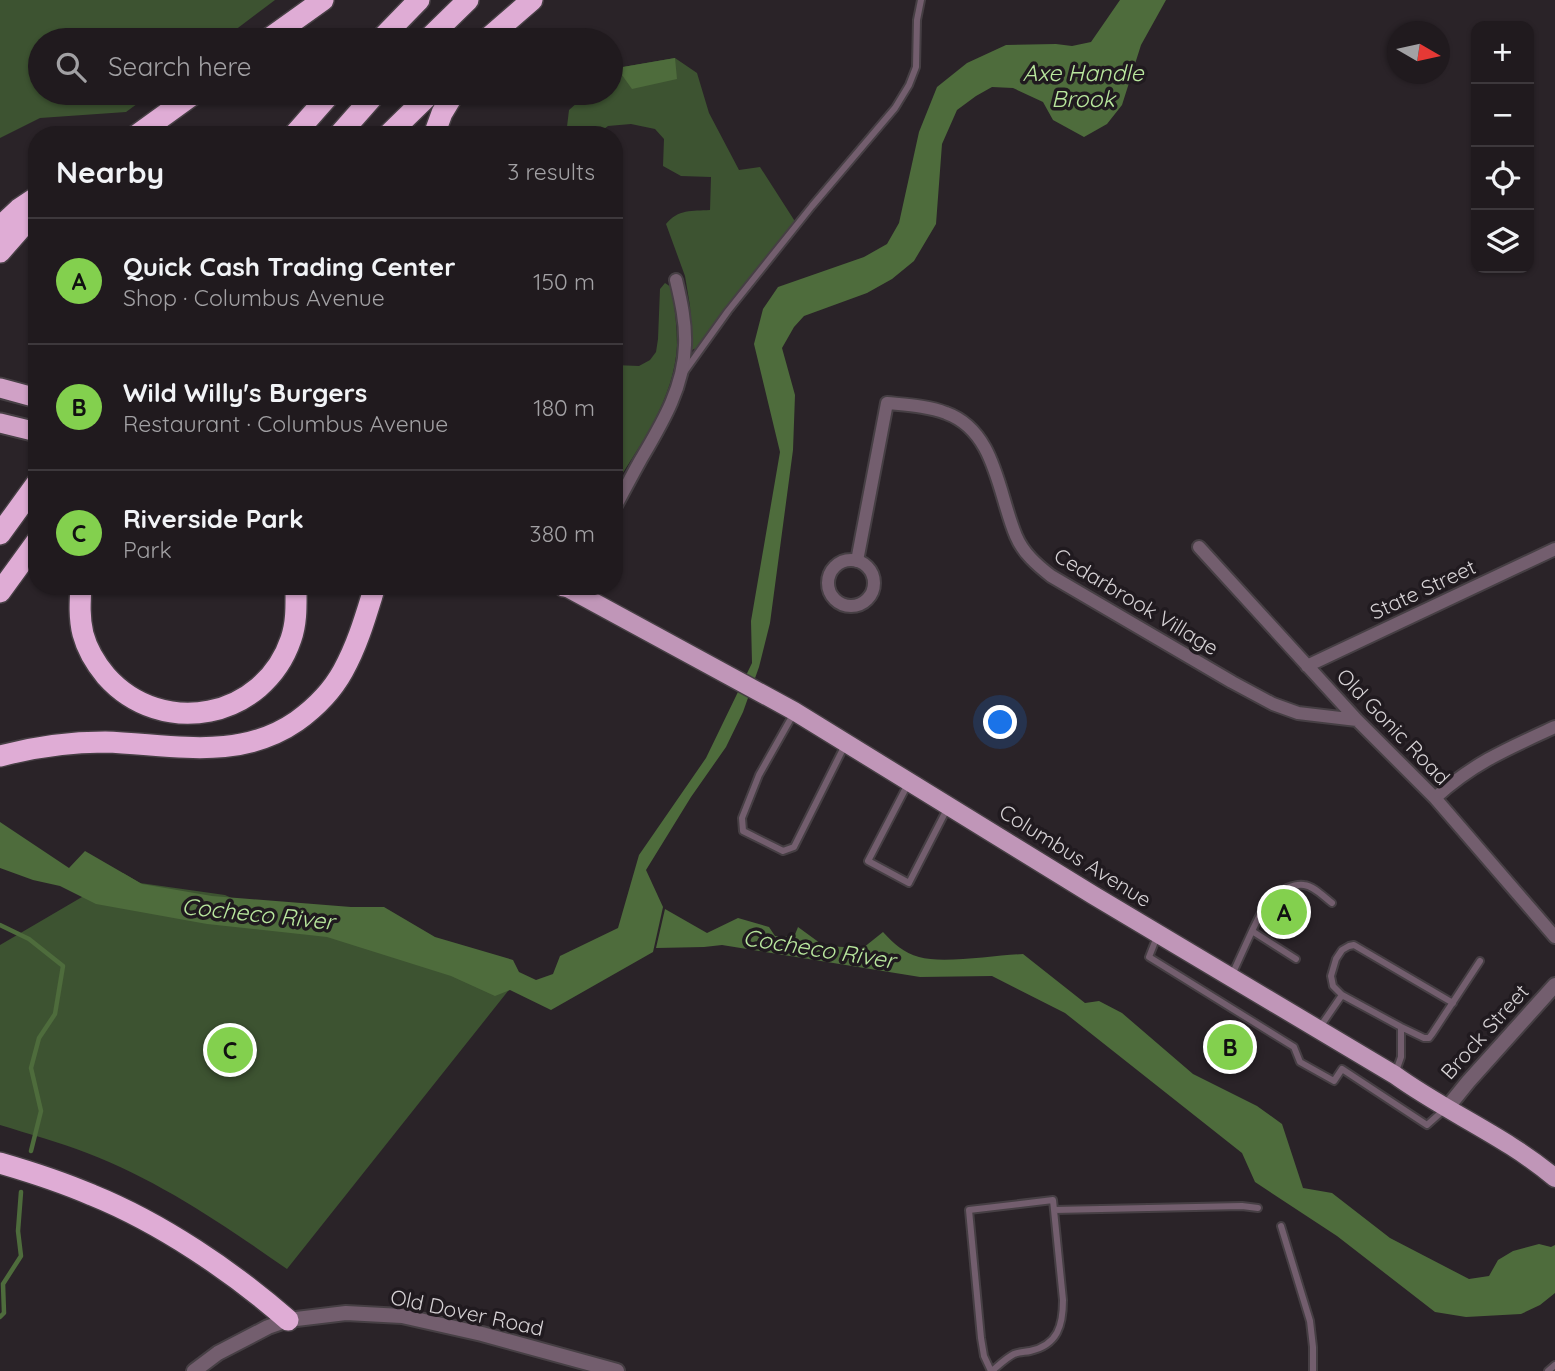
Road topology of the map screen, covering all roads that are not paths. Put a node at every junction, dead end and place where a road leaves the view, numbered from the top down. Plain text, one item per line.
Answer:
1 (323, 0) edge
2 (419, 0) edge
3 (468, 0) edge
4 (532, 0) edge
5 (921, 0) edge
6 (284, 28) edge
7 (392, 28) edge
8 (439, 28) edge
9 (500, 28) edge
10 (178, 105) edge
11 (320, 105) edge
12 (365, 105) edge
13 (418, 105) edge
14 (447, 105) edge
15 (149, 126) edge
16 (302, 126) edge
17 (347, 126) edge
18 (397, 126) edge
19 (437, 126) edge
20 (28, 203) edge
21 (28, 222) edge
22 (0, 226) edge
23 (0, 252) edge
24 (676, 280) dead end
25 (680, 379) junction
26 (0, 388) edge
27 (28, 396) edge
28 (0, 422) edge
29 (28, 430) edge
30 (623, 493) edge
31 (28, 495) edge
32 (0, 534) edge
33 (1199, 547) dead end
34 (1555, 549) edge
35 (28, 553) edge
36 (857, 561) dead end
37 (0, 592) edge
38 (81, 595) edge
39 (296, 595) edge
40 (373, 595) edge
41 (583, 595) edge
42 (1307, 666) junction
43 (794, 711) junction
44 (1357, 720) junction
45 (1555, 727) edge
46 (846, 742) junction
47 (0, 757) edge
48 (909, 781) junction
49 (1435, 798) junction
50 (949, 805) junction
51 (1332, 903) dead end
52 (1252, 931) junction
53 (1158, 934) junction
54 (1555, 937) edge
55 (1296, 959) dead end
56 (1480, 961) dead end
57 (1231, 977) junction
58 (1555, 985) edge
59 (1342, 995) junction
60 (1452, 1003) junction
61 (1401, 1027) junction
62 (1319, 1029) junction
63 (1395, 1074) junction
64 (1447, 1108) junction
65 (0, 1163) edge
66 (1555, 1178) edge
67 (1258, 1208) dead end
68 (1054, 1210) junction
69 (1281, 1226) dead end
70 (288, 1320) junction
71 (1555, 1365) edge
72 (194, 1371) edge
73 (617, 1371) edge
74 (991, 1371) edge
75 (1313, 1371) edge
76 (1548, 1371) edge

1 - 6 highway
2 - 7 highway
3 - 8 highway
4 - 9 highway
5 - 25 lane
10 - 15 highway
11 - 16 highway
12 - 17 highway
13 - 18 highway
14 - 19 highway
20 - 22 highway
21 - 23 highway
24 - 25 street
25 - 30 street
26 - 27 highway
28 - 29 highway
31 - 32 highway
33 - 42 street, Old Gonic Road
34 - 42 street, State Street
35 - 37 highway
36 - 44 street, Cedarbrook Village
38 - 39 highway
40 - 47 highway
41 - 43 main road, Columbus Avenue
42 - 44 street, Old Gonic Road
43 - 46 main road, Columbus Avenue
43 - 46 lane
44 - 49 street, Old Gonic Road
45 - 49 street
46 - 48 main road, Columbus Avenue
48 - 50 main road, Columbus Avenue
48 - 50 lane
49 - 54 street, Old Gonic Road
50 - 53 main road, Columbus Avenue
51 - 52 lane
52 - 55 lane
52 - 57 lane
53 - 57 main road, Columbus Avenue
53 - 64 lane
56 - 60 lane
57 - 62 main road, Columbus Avenue
58 - 64 street, Brock Street
59 - 60 lane
59 - 61 lane
59 - 62 lane
60 - 61 lane
61 - 63 lane
62 - 63 main road, Columbus Avenue
63 - 64 main road, Columbus Avenue
64 - 66 main road, Columbus Avenue
65 - 70 highway
67 - 68 lane
68 - 74 lane
68 - 74 lane
69 - 75 lane
70 - 72 street, Old Dover Road
70 - 73 street, Old Dover Road
71 - 76 lane

